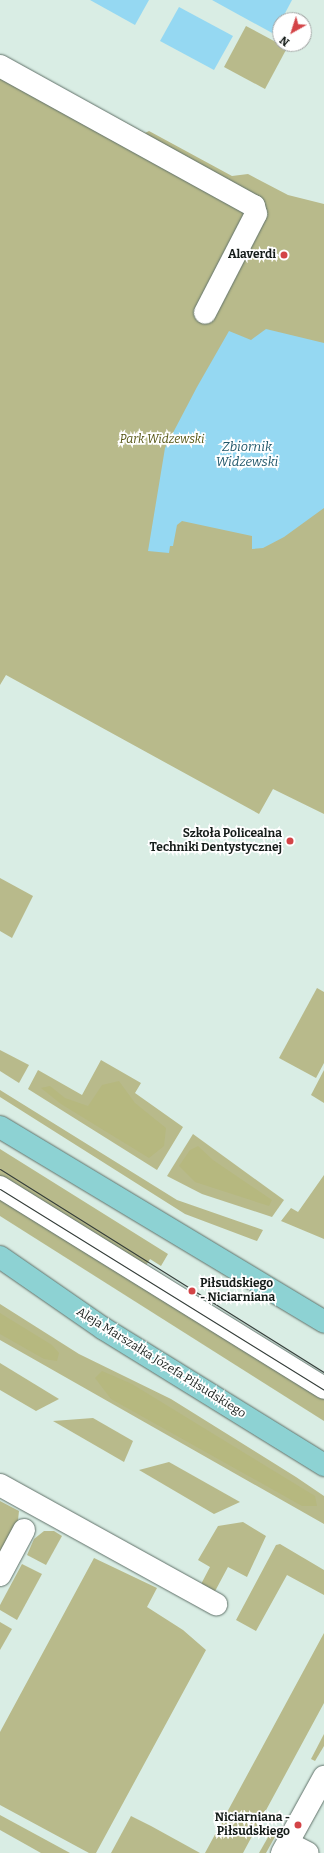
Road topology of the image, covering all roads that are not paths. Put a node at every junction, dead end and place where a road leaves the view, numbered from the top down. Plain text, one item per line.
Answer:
1 (0, 66) edge
2 (205, 313) dead end
3 (0, 1127) edge
4 (0, 1187) edge
5 (0, 1258) edge
6 (324, 1322) edge
7 (324, 1388) edge
8 (324, 1465) edge
9 (0, 1485) edge
10 (24, 1530) dead end
11 (0, 1575) edge
12 (216, 1604) dead end
13 (324, 1777) edge
14 (285, 1848) edge
15 (308, 1853) edge

1 - 2 street
3 - 6 main road
4 - 7 street
5 - 8 main road, Aleja Marszałka Józefa Piłsudskiego
9 - 12 street
10 - 11 street
13 - 14 street
14 - 15 street

